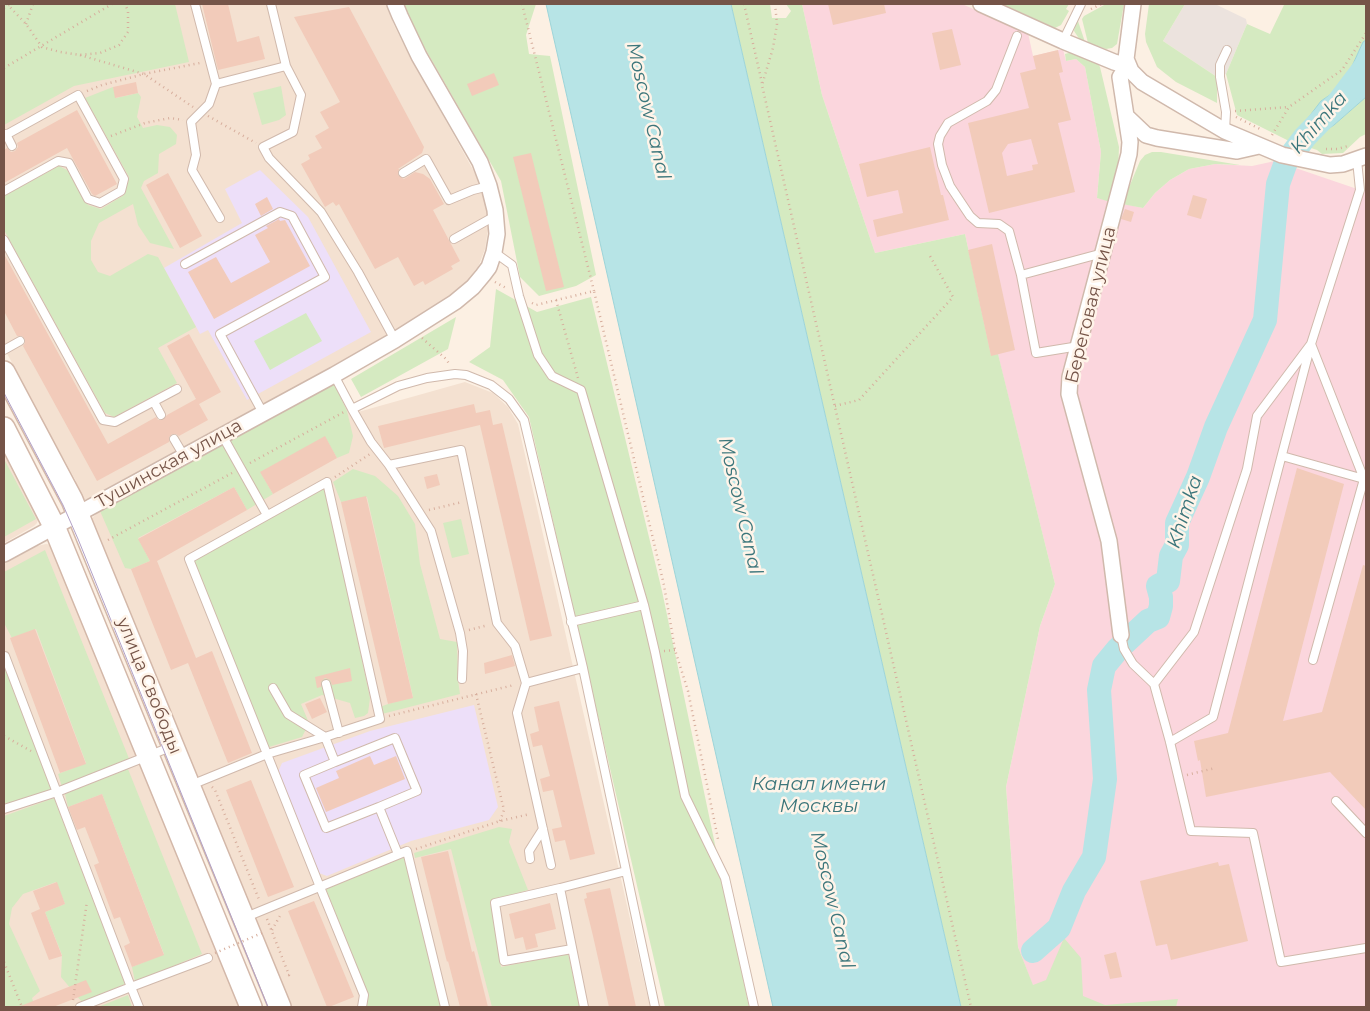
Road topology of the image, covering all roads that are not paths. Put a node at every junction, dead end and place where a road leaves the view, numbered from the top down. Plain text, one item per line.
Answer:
1 (195, 4) edge
2 (272, 4) edge
3 (395, 4) edge
4 (981, 4) edge
5 (1081, 4) edge
6 (1133, 4) edge
7 (1017, 36) dead end
8 (1063, 41) junction
9 (1227, 50) dead end
10 (286, 66) junction
11 (1128, 66) junction
12 (216, 84) junction
13 (1154, 90) junction
14 (1125, 110) junction
15 (1225, 131) junction
16 (5, 135) edge
17 (1157, 138) junction
18 (12, 146) dead end
19 (1259, 146) junction
20 (1362, 158) edge
21 (1128, 159) junction
22 (402, 173) dead end
23 (489, 186) junction
24 (4, 191) edge
25 (495, 216) junction
26 (220, 218) dead end
27 (454, 239) dead end
28 (4, 240) edge
29 (494, 252) junction
30 (1103, 253) junction
31 (185, 264) dead end
32 (1021, 275) junction
33 (395, 340) junction
34 (20, 341) dead end
35 (1311, 344) junction
36 (1079, 346) junction
37 (4, 350) edge
38 (4, 372) edge
39 (334, 375) junction
40 (177, 389) dead end
41 (154, 402) junction
42 (352, 409) junction
43 (262, 413) junction
44 (161, 415) dead end
45 (4, 428) edge
46 (222, 435) junction
47 (174, 439) dead end
48 (184, 456) junction
49 (1282, 456) junction
50 (389, 465) junction
51 (1364, 479) junction
52 (78, 514) junction
53 (267, 516) junction
54 (54, 526) junction
55 (4, 554) edge
56 (644, 605) junction
57 (571, 622) junction
58 (1122, 642) joint
59 (4, 656) edge
60 (1313, 660) dead end
61 (583, 668) junction
62 (462, 679) dead end
63 (526, 683) junction
64 (326, 684) dead end
65 (1154, 684) junction
66 (273, 688) dead end
67 (338, 733) junction
68 (325, 738) junction
69 (1170, 742) junction
70 (173, 746) junction
71 (267, 754) junction
72 (148, 756) junction
73 (335, 762) junction
74 (197, 783) junction
75 (58, 792) junction
76 (1336, 801) dead end
77 (379, 807) junction
78 (4, 809) edge
79 (543, 829) junction
80 (1366, 833) edge
81 (398, 854) junction
82 (530, 859) dead end
83 (551, 864) dead end
84 (626, 872) junction
85 (320, 887) junction
86 (560, 888) junction
87 (244, 918) junction
88 (1366, 948) edge
89 (572, 949) junction
90 (212, 955) road end
91 (131, 987) junction
92 (80, 1007) edge
93 (139, 1007) edge
94 (251, 1007) edge
95 (280, 1007) edge
96 (362, 1007) edge
97 (445, 1007) edge
98 (584, 1007) edge
99 (655, 1007) edge
100 (754, 1007) edge

1 - 12 lane
2 - 10 lane
3 - 23 street, Тушинская улица
4 - 8 street
5 - 8 lane
6 - 11 street, Береговая улица
7 - 32 lane
8 - 11 street
9 - 15 lane
10 - 12 lane
10 - 33 lane
11 - 13 street
11 - 14 street, Береговая улица
12 - 26 lane
13 - 14 street
13 - 15 street
14 - 17 street
14 - 21 street, Береговая улица
15 - 19 street
16 - 18 lane
16 - 24 lane
17 - 19 street
17 - 21 street
19 - 20 street
20 - 35 lane
21 - 30 street, Береговая улица
22 - 23 lane
23 - 25 street, Тушинская улица
25 - 27 lane
25 - 29 street, Тушинская улица
28 - 41 lane
29 - 33 street, Тушинская улица
29 - 56 lane
30 - 32 lane
30 - 36 street, Береговая улица
31 - 43 lane
32 - 36 lane
33 - 39 street, Тушинская улица
34 - 37 lane
35 - 49 lane
35 - 51 lane
35 - 65 lane
36 - 58 street, Береговая улица
38 - 52 main road, улица Свободы
39 - 42 lane
39 - 43 street, Тушинская улица
40 - 41 lane
41 - 44 lane
42 - 50 lane
42 - 57 lane
43 - 46 street, Тушинская улица
45 - 54 main road, улица Свободы
46 - 48 street, Тушинская улица
46 - 53 lane
47 - 48 lane
48 - 52 street, Тушинская улица
49 - 51 lane
49 - 69 lane
50 - 62 lane
50 - 63 lane
51 - 60 lane
52 - 54 street, Тушинская улица
52 - 70 main road, улица Свободы
53 - 67 lane
53 - 71 lane
54 - 55 street, Тушинская улица
54 - 72 main road, улица Свободы
56 - 57 lane
56 - 100 lane
57 - 61 lane
58 - 65 lane
59 - 75 lane
61 - 63 lane
61 - 84 lane
63 - 79 lane
64 - 67 lane
65 - 69 lane
66 - 68 lane
67 - 68 lane
68 - 71 lane
68 - 73 lane
69 - 88 lane
70 - 72 lane
70 - 74 main road, улица Свободы
71 - 74 lane
71 - 85 lane
72 - 75 lane
72 - 94 main road, улица Свободы
73 - 77 lane
73 - 77 lane
74 - 87 main road, улица Свободы
75 - 78 lane
75 - 91 lane
76 - 80 lane
77 - 81 lane
79 - 82 lane
79 - 83 lane
81 - 85 lane
81 - 97 lane
84 - 86 lane
84 - 99 lane
85 - 87 lane
85 - 96 lane
86 - 89 lane
86 - 89 lane
87 - 95 main road, улица Свободы
89 - 98 lane
90 - 91 lane
91 - 92 lane
91 - 93 lane

